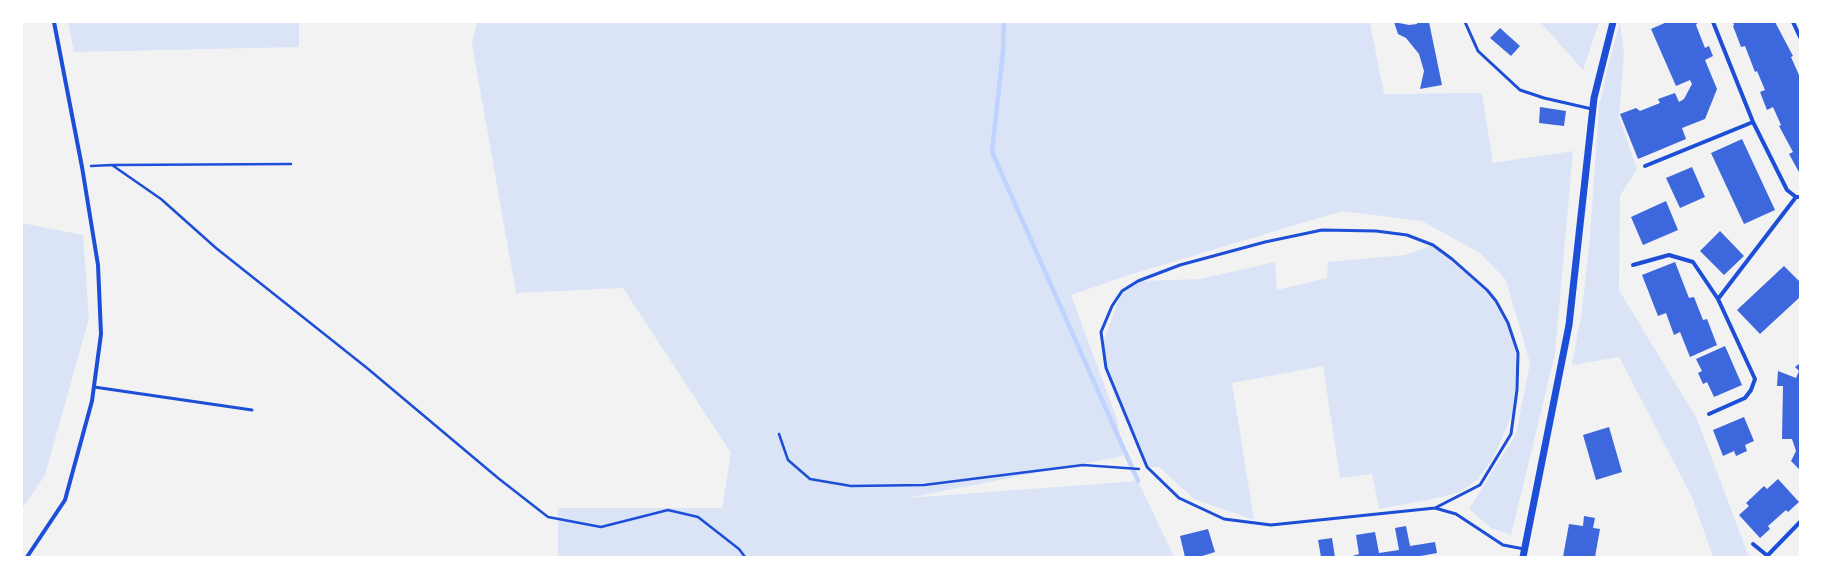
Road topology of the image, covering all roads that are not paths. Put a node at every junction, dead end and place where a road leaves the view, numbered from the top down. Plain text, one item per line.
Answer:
1 (54, 22) edge
2 (1465, 22) edge
3 (1613, 22) edge
4 (1713, 22) edge
5 (1793, 22) edge
6 (1800, 37) edge
7 (1592, 109) junction
8 (1753, 122) junction
9 (1645, 166) dead end
10 (1798, 197) edge
11 (1633, 265) dead end
12 (1718, 299) junction
13 (94, 387) junction
14 (252, 410) dead end
15 (1709, 414) dead end
16 (1435, 508) junction
17 (1800, 522) edge
18 (1753, 544) dead end
19 (1524, 548) junction
20 (1768, 556) edge
21 (28, 557) edge
22 (1523, 557) edge

1 - 13 street
2 - 7 lane
3 - 7 street
4 - 8 street
5 - 6 street
7 - 19 street
8 - 9 street
8 - 10 street
10 - 12 street
11 - 12 street
12 - 15 street
13 - 14 lane
13 - 21 street
16 - 16 lane
16 - 19 lane
17 - 20 street
18 - 20 street
19 - 22 street

